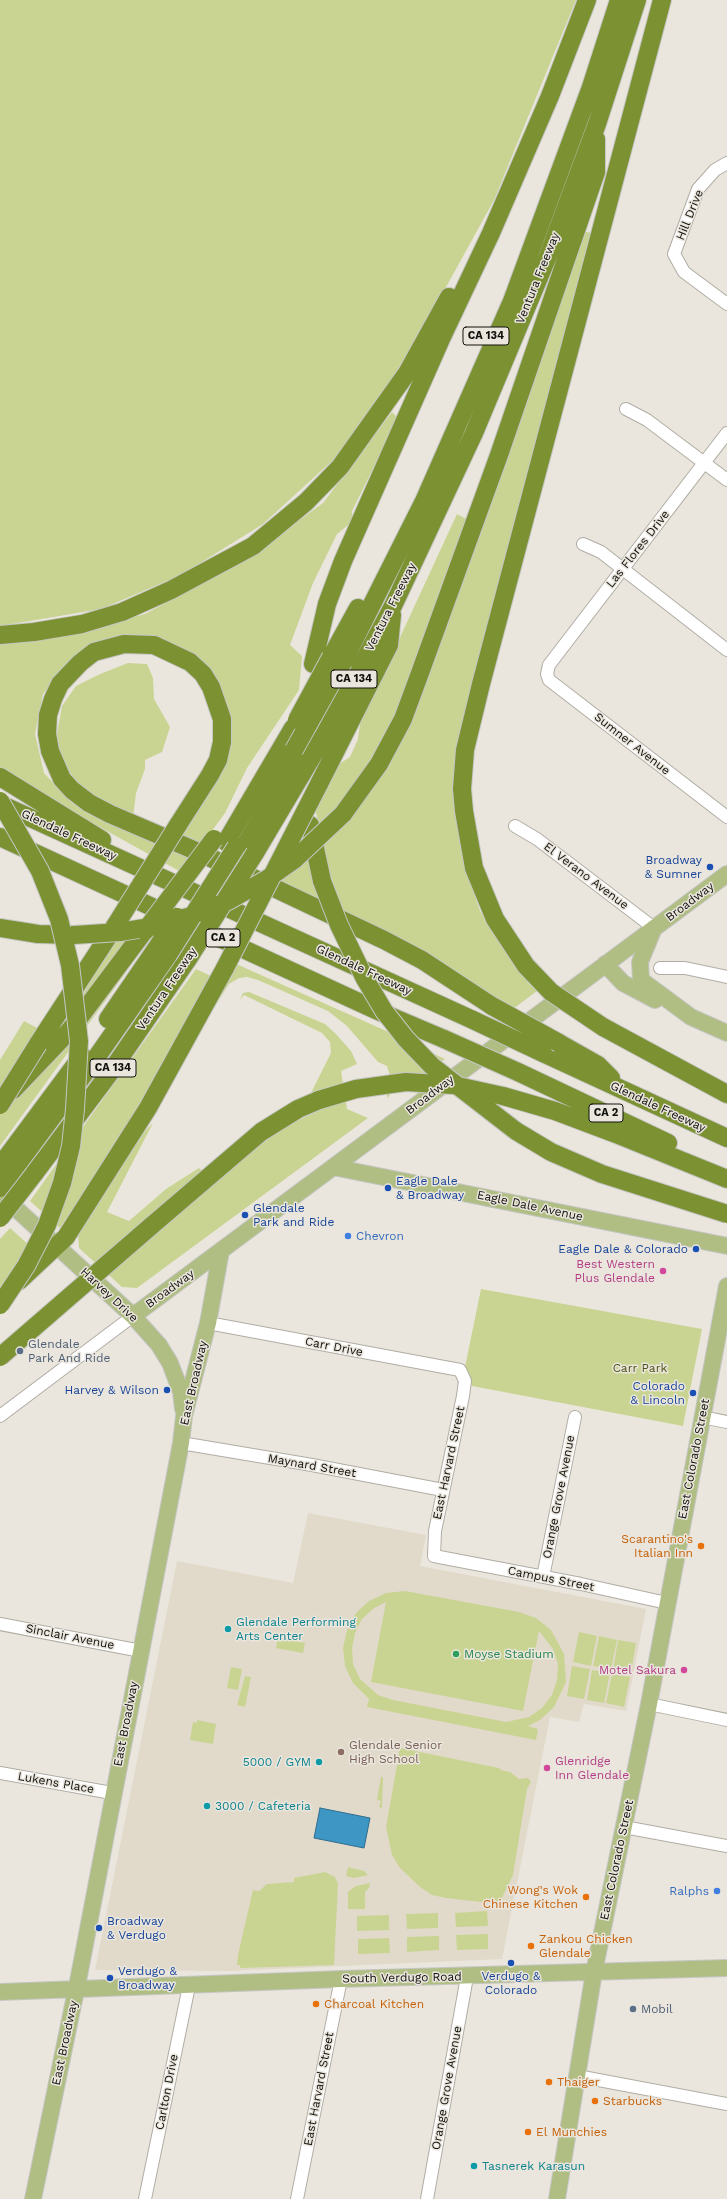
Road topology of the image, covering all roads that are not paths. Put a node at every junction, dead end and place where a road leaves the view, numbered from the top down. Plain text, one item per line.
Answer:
1 (587, 0) edge
2 (608, 0) edge
3 (619, 0) edge
4 (627, 0) edge
5 (637, 0) edge
6 (662, 0) edge
7 (597, 124) junction
8 (727, 163) edge
9 (491, 233) junction
10 (727, 304) edge
11 (626, 409) dead end
12 (727, 433) edge
13 (704, 463) junction
14 (727, 480) edge
15 (583, 544) dead end
16 (622, 570) junction
17 (393, 606) junction
18 (0, 634) edge
19 (727, 650) edge
20 (337, 660) junction
21 (313, 664) dead end
22 (549, 665) joint
23 (0, 777) edge
24 (0, 802) edge
25 (727, 817) edge
26 (310, 825) dead end
27 (515, 826) dead end
28 (0, 837) edge
29 (235, 846) junction
30 (0, 851) edge
31 (727, 874) edge
32 (165, 879) junction
33 (153, 906) junction
34 (0, 928) edge
35 (654, 928) junction
36 (173, 953) junction
37 (605, 964) junction
38 (660, 968) dead end
39 (727, 977) edge
40 (690, 1016) junction
41 (727, 1033) edge
42 (625, 1091) junction
43 (727, 1094) edge
44 (0, 1104) edge
45 (727, 1138) edge
46 (691, 1159) junction
47 (17, 1166) edge
48 (333, 1167) junction
49 (727, 1170) edge
50 (727, 1179) edge
51 (0, 1188) edge
52 (0, 1194) edge
53 (0, 1199) edge
54 (727, 1214) edge
55 (0, 1218) edge
56 (727, 1246) edge
57 (56, 1247) junction
58 (222, 1251) junction
59 (727, 1286) edge
60 (0, 1300) edge
61 (0, 1305) edge
62 (133, 1316) junction
63 (208, 1323) junction
64 (0, 1356) edge
65 (460, 1370) joint
66 (0, 1416) edge
67 (184, 1416) junction
68 (575, 1417) dead end
69 (702, 1417) junction
70 (727, 1422) edge
71 (181, 1443) junction
72 (443, 1490) junction
73 (434, 1556) joint
74 (543, 1577) junction
75 (667, 1603) junction
76 (0, 1624) edge
77 (140, 1651) junction
78 (649, 1704) junction
79 (727, 1720) edge
80 (0, 1773) edge
81 (112, 1793) junction
82 (624, 1827) junction
83 (727, 1846) edge
84 (727, 1968) edge
85 (594, 1972) junction
86 (467, 1977) junction
87 (341, 1979) junction
88 (189, 1986) junction
89 (76, 1989) junction
90 (0, 1992) edge
91 (577, 2076) junction
92 (727, 2104) edge
93 (33, 2199) edge
94 (146, 2199) edge
95 (297, 2199) edge
96 (427, 2199) edge
97 (557, 2199) edge

1 - 9 highway
2 - 20 highway, CA 134
3 - 20 highway
4 - 29 highway
5 - 7 highway, Ventura Freeway / CA 134
6 - 43 highway, bridge
7 - 17 highway, Ventura Freeway / CA 134
7 - 34 highway, bridge
8 - 10 street, Hill Drive
9 - 18 highway
9 - 21 highway
11 - 13 street
12 - 13 street, Las Flores Drive
13 - 14 street
13 - 16 street, Las Flores Drive
15 - 16 street
16 - 19 street
16 - 22 street, Las Flores Drive
17 - 29 highway, Ventura Freeway / CA 134
17 - 57 highway, bridge
20 - 29 highway, bridge
20 - 29 highway, CA 134, bridge
22 - 25 street, Sumner Avenue
23 - 32 highway
24 - 32 highway, Glendale Freeway / CA 2
24 - 61 highway, bridge
26 - 54 highway, bridge
27 - 35 street, El Verano Avenue
28 - 33 highway, CA 2
29 - 36 highway, Ventura Freeway / CA 134, bridge
29 - 36 highway, Ventura Freeway / CA 134, bridge
29 - 44 highway, bridge
30 - 33 highway
31 - 35 main road, Broadway
32 - 42 highway, Glendale Freeway / CA 2, bridge
33 - 46 highway, CA 2, bridge
35 - 37 main road, Broadway
35 - 40 main road
36 - 47 highway, Ventura Freeway / CA 134
36 - 47 highway, Ventura Freeway / CA 134
37 - 40 main road
37 - 48 main road, Broadway
38 - 39 street
40 - 41 main road
42 - 44 highway, bridge
42 - 45 highway, Glendale Freeway / CA 2
46 - 49 highway, CA 2
46 - 50 highway
46 - 64 highway, bridge
47 - 51 highway
47 - 53 highway
47 - 55 highway, Ventura Freeway / CA 134, bridge
48 - 56 main road, Eagle Dale Avenue
48 - 58 main road, Broadway
52 - 57 main road, Harvey Drive
57 - 60 highway
57 - 62 main road, Harvey Drive
58 - 62 main road, Broadway
58 - 63 main road, East Broadway
59 - 69 main road, East Colorado Street
62 - 66 street
62 - 67 main road, Harvey Drive
63 - 65 street, Carr Drive
63 - 67 main road, East Broadway
65 - 72 street, East Harvard Street
67 - 71 main road, East Broadway
68 - 74 street, Orange Grove Avenue
69 - 70 street
69 - 75 main road, East Colorado Street
71 - 72 street, Maynard Street
71 - 77 main road, East Broadway
72 - 73 street, East Harvard Street
73 - 74 street, Campus Street
74 - 75 street, Campus Street
75 - 78 main road, East Colorado Street
76 - 77 street, Sinclair Avenue
77 - 81 main road, East Broadway
78 - 79 street
78 - 82 main road, East Colorado Street
80 - 81 street, Lukens Place
81 - 89 main road, East Broadway
82 - 83 street
82 - 85 main road, East Colorado Street
84 - 85 main road, South Verdugo Road
85 - 86 main road, South Verdugo Road
85 - 91 main road, East Colorado Street
86 - 87 main road, South Verdugo Road
86 - 96 street, Orange Grove Avenue
87 - 88 main road, South Verdugo Road
87 - 95 street, East Harvard Street
88 - 89 main road, South Verdugo Road
88 - 94 street, Carlton Drive
89 - 90 main road, South Verdugo Road
89 - 93 main road, East Broadway
91 - 92 street
91 - 97 main road, East Colorado Street

